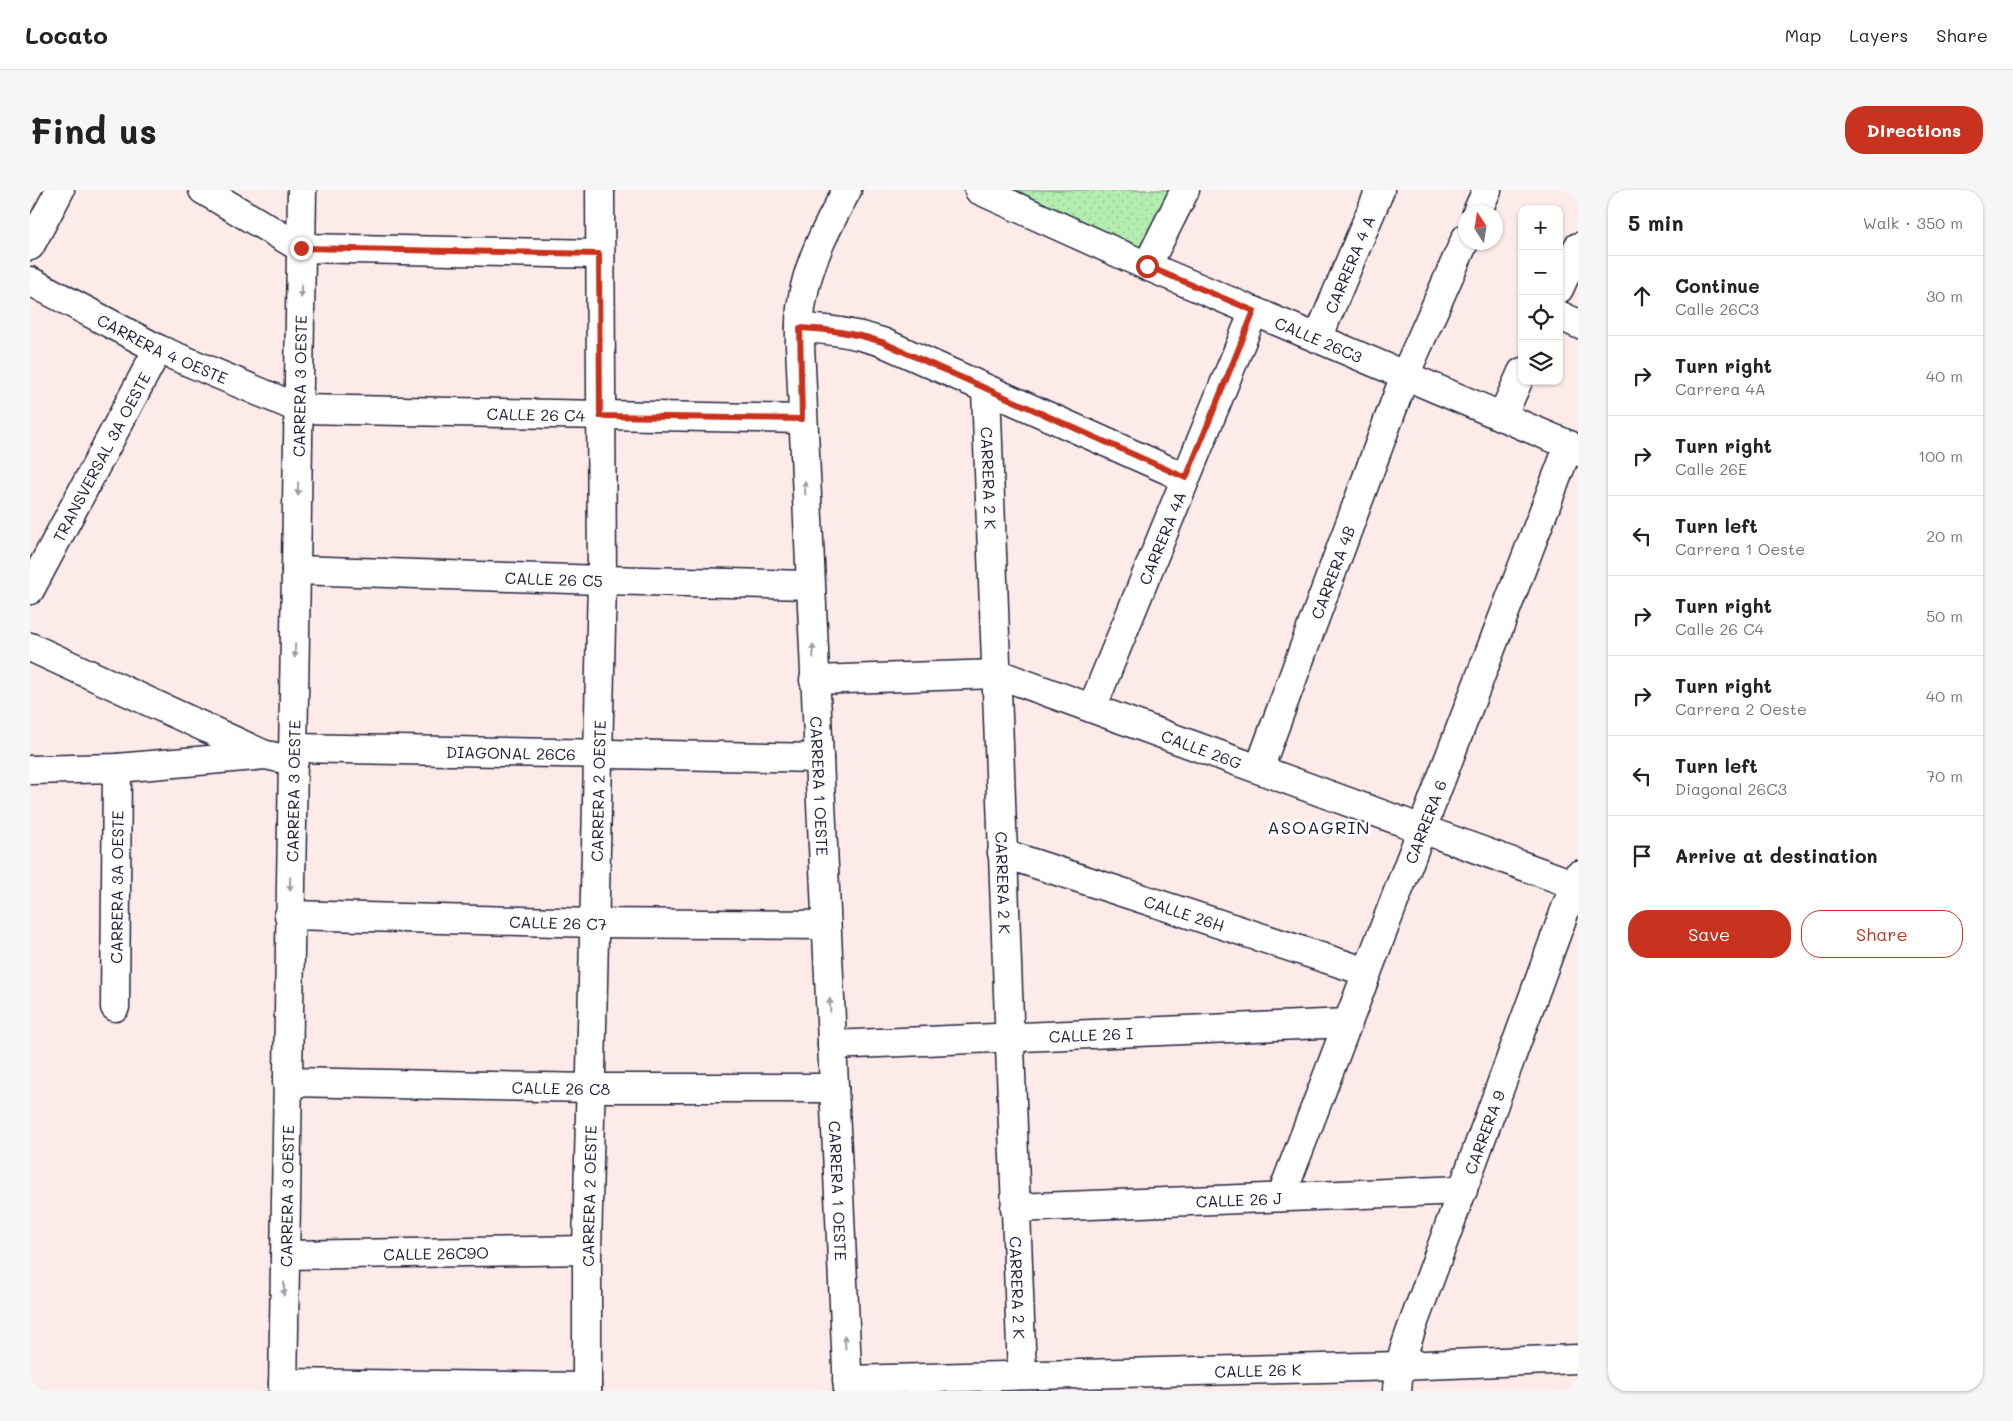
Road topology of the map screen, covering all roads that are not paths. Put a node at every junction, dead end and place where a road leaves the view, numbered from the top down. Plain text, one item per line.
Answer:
1 (60, 190) edge
2 (203, 190) edge
3 (302, 190) edge
4 (600, 190) edge
5 (847, 190) edge
6 (979, 190) edge
7 (1185, 190) edge
8 (1380, 190) edge
9 (1487, 190) edge
10 (1480, 205) edge
11 (30, 246) edge
12 (301, 248) junction
13 (1578, 248) edge
14 (1461, 250) edge
15 (599, 254) junction
16 (1147, 266) junction
17 (1563, 280) edge
18 (30, 281) edge
19 (1254, 311) junction
20 (1563, 317) edge
21 (1578, 324) edge
22 (800, 328) junction
23 (1318, 338) junction
24 (158, 349) junction
25 (1405, 375) junction
26 (1518, 381) edge
27 (986, 389) junction
28 (300, 409) junction
29 (600, 416) junction
30 (1502, 416) junction
31 (802, 419) junction
32 (1573, 448) edge
33 (1186, 478) junction
34 (296, 570) junction
35 (602, 580) junction
36 (810, 585) junction
37 (30, 590) edge
38 (30, 648) edge
39 (998, 674) junction
40 (814, 680) junction
41 (1092, 708) junction
42 (598, 753) junction
43 (293, 754) junction
44 (266, 755) junction
45 (819, 758) junction
46 (117, 768) junction
47 (1259, 769) junction
48 (30, 770) edge
49 (1422, 828) junction
50 (1002, 853) junction
51 (1577, 882) edge
52 (289, 915) junction
53 (595, 922) junction
54 (826, 925) junction
55 (1367, 972) junction
56 (115, 1007) dead end
57 (1348, 1023) junction
58 (1008, 1038) junction
59 (832, 1045) junction
60 (287, 1082) junction
61 (592, 1088) junction
62 (834, 1088) junction
63 (1463, 1190) junction
64 (1281, 1197) junction
65 (1015, 1208) junction
66 (588, 1250) junction
67 (285, 1255) junction
68 (1578, 1357) edge
69 (1022, 1375) junction
70 (1398, 1378) edge
71 (1230, 1381) edge
72 (1067, 1383) edge
73 (847, 1386) edge
74 (283, 1387) edge
75 (587, 1389) edge

1 - 11 street
2 - 12 street
3 - 12 street, CARRERA 3 OESTE
4 - 15 street, CARRERA 2 OESTE
5 - 22 street, CARRERA 1 OESTE
6 - 16 street, CALLE 26C3
7 - 16 street
8 - 23 street, CARRERA 4 A
9 - 10 street
12 - 15 street
12 -> 28 street, CARRERA 3 OESTE
13 - 17 street
14 - 25 street, CARRERA 4B
15 - 29 street, CARRERA 2 OESTE
16 - 19 street, CALLE 26C3
18 - 24 street, CARRERA 4 OESTE
19 - 23 street, CALLE 26C3
19 - 33 street, CARRERA 4A
20 - 21 street
22 - 27 street
22 - 31 street, CARRERA 1 OESTE
23 - 25 street, CALLE 26C3
24 - 28 street, CARRERA 4 OESTE
24 - 37 street, TRANSVERSAL 3A OESTE
25 - 30 street, CALLE 26C3
25 - 47 street, CARRERA 4B
26 - 30 street
27 - 33 street
27 - 39 street, CARRERA 2 K
28 - 29 street, CALLE 26 C4
28 -> 34 street, CARRERA 3 OESTE
29 - 31 street, CALLE 26 C4
29 - 35 street, CARRERA 2 OESTE
30 - 32 street, CALLE 26C3
36 -> 31 street, CARRERA 1 OESTE
32 - 49 street, CARRERA 6
33 - 41 street, CARRERA 4A
34 - 35 street, CALLE 26 C5
34 -> 43 street, CARRERA 3 OESTE
35 - 36 street, CALLE 26 C5
35 - 42 street, CARRERA 2 OESTE
40 -> 36 street, CARRERA 1 OESTE
38 - 44 street, DIAGONAL 26C6
39 - 40 street, CALLE 26G
39 - 41 street, CALLE 26G
39 - 50 street, CARRERA 2 K
40 - 45 street, CARRERA 1 OESTE
41 - 47 street, CALLE 26G
42 - 43 street, DIAGONAL 26C6
42 - 45 street, DIAGONAL 26C6
42 - 53 street, CARRERA 2 OESTE
43 - 44 street, DIAGONAL 26C6
43 -> 52 street, CARRERA 3 OESTE
44 - 46 street, DIAGONAL 26C6
45 - 54 street, CARRERA 1 OESTE
46 - 48 street, DIAGONAL 26C6
46 - 56 street, CARRERA 3A OESTE
47 - 49 street, CALLE 26G
49 - 51 street, CALLE 26G
49 - 55 street, CARRERA 6
50 - 55 street, CALLE 26H
50 - 58 street, CARRERA 2 K
51 - 63 street, CARRERA 9
52 - 53 street, CALLE 26 C7
52 - 60 street, CARRERA 3 OESTE
53 - 54 street, CALLE 26 C7
53 - 61 street, CARRERA 2 OESTE
59 -> 54 street, CARRERA 1 OESTE
55 - 57 street, CARRERA 6
57 - 58 street, CALLE 26 I
57 - 64 street, CARRERA 6
58 - 59 street, CALLE 26 I
58 - 65 street, CARRERA 2 K
59 - 62 street, CARRERA 1 OESTE
60 - 61 street, CALLE 26 C8
60 - 67 street, CARRERA 3 OESTE
61 - 62 street, CALLE 26 C8
61 - 66 street, CARRERA 2 OESTE
73 -> 62 street, CARRERA 1 OESTE
63 - 64 street, CALLE 26 J
63 - 70 street, CARRERA 9
64 - 65 street, CALLE 26 J
65 - 69 street, CARRERA 2 K
66 - 67 street, CALLE 26C9O
66 - 75 street, CARRERA 2 OESTE
67 -> 74 street, CARRERA 3 OESTE
68 - 70 street, CALLE 26 K
69 - 72 street, CALLE 26 K
69 - 73 street, CALLE 26 K
70 - 71 street, CALLE 26 K
71 - 72 street, CALLE 26 K
74 - 75 street

